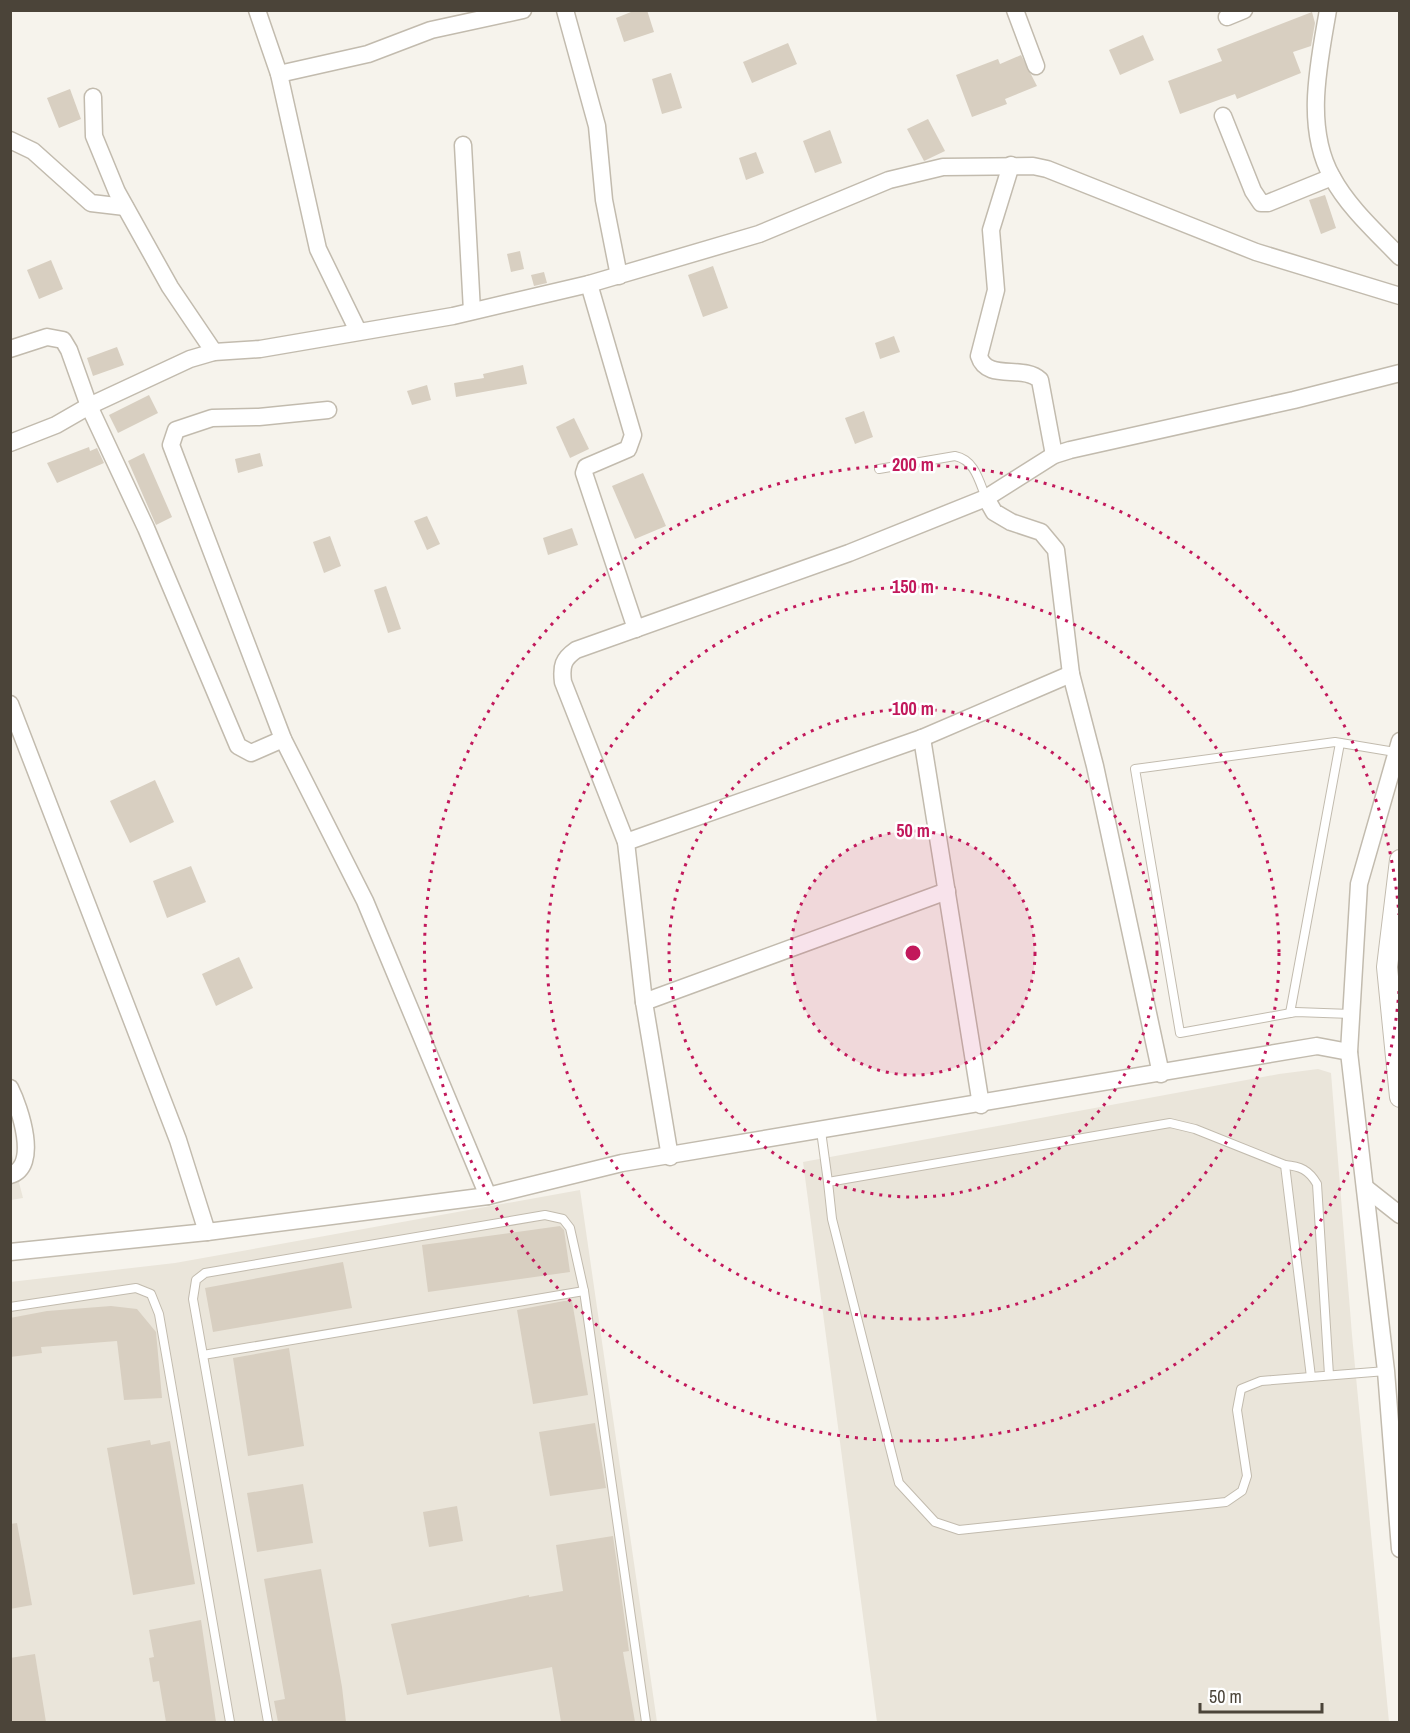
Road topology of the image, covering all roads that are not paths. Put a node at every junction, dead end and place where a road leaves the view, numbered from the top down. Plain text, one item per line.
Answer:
1 (256, 10) edge
2 (523, 10) edge
3 (565, 10) edge
4 (1015, 10) edge
5 (1244, 10) edge
6 (1328, 10) edge
7 (1227, 17) dead end
8 (1036, 66) dead end
9 (279, 74) junction
10 (93, 97) dead end
11 (1222, 116) dead end
12 (10, 140) edge
13 (463, 145) dead end
14 (1011, 165) junction
15 (1332, 177) junction
16 (125, 207) junction
17 (1400, 257) edge
18 (619, 276) junction
19 (589, 284) junction
20 (1400, 296) edge
21 (471, 312) junction
22 (358, 331) junction
23 (10, 349) edge
24 (214, 352) junction
25 (1400, 373) edge
26 (89, 406) junction
27 (328, 410) dead end
28 (10, 443) edge
29 (1054, 455) junction
30 (879, 469) dead end
31 (986, 498) junction
32 (636, 629) junction
33 (1071, 674) junction
34 (10, 704) edge
35 (922, 738) junction
36 (283, 739) junction
37 (1340, 743) junction
38 (1397, 747) edge
39 (626, 842) junction
40 (1400, 860) edge
41 (947, 891) junction
42 (644, 1002) junction
43 (1290, 1013) junction
44 (1351, 1014) junction
45 (1349, 1052) junction
46 (1161, 1074) junction
47 (10, 1088) edge
48 (1400, 1097) edge
49 (981, 1105) junction
50 (821, 1131) junction
51 (670, 1157) junction
52 (1285, 1165) junction
53 (10, 1175) edge
54 (828, 1182) junction
55 (1367, 1189) junction
56 (488, 1196) junction
57 (1400, 1215) edge
58 (207, 1232) junction
59 (10, 1252) edge
60 (584, 1291) junction
61 (10, 1307) edge
62 (202, 1355) junction
63 (1386, 1371) junction
64 (1329, 1375) junction
65 (1311, 1377) junction
66 (1400, 1549) edge
67 (230, 1722) edge
68 (268, 1722) edge
69 (646, 1722) edge

1 - 9 street
2 - 9 street
3 - 18 street
4 - 8 street
5 - 7 street
6 - 15 street
9 - 22 street
10 - 16 street
11 - 15 street
12 - 16 street
13 - 21 street
14 - 18 street
14 - 20 street
14 - 29 street
15 - 17 street
16 - 24 street
18 - 19 street
19 - 21 street
19 - 32 street
21 - 22 street
22 - 24 street
23 - 26 street
24 - 26 street
25 - 29 street
26 - 28 street
26 - 36 street
27 - 36 street
29 - 31 street
30 - 31 lane
31 - 32 street
31 - 33 street
32 - 39 street
33 - 35 street
33 - 46 street
34 - 58 street
35 - 39 street
35 - 41 street
36 - 56 street
37 - 38 lane
37 - 43 lane
37 - 43 lane
38 - 44 street
39 - 42 street
40 - 48 street
41 - 42 street
41 - 49 street
42 - 51 street
43 - 44 lane
44 - 45 street
45 - 46 street
45 - 55 street
46 - 49 street
47 - 53 street
49 - 50 street
50 - 51 street
50 - 54 lane
51 - 56 street
52 - 54 lane
52 - 64 lane
52 - 65 lane
54 - 65 lane
55 - 57 street
55 - 63 street
56 - 58 street
58 - 59 street
60 - 62 lane
60 - 62 lane
60 - 69 lane
61 - 67 lane
62 - 68 lane
63 - 64 lane
63 - 66 street
64 - 65 lane

